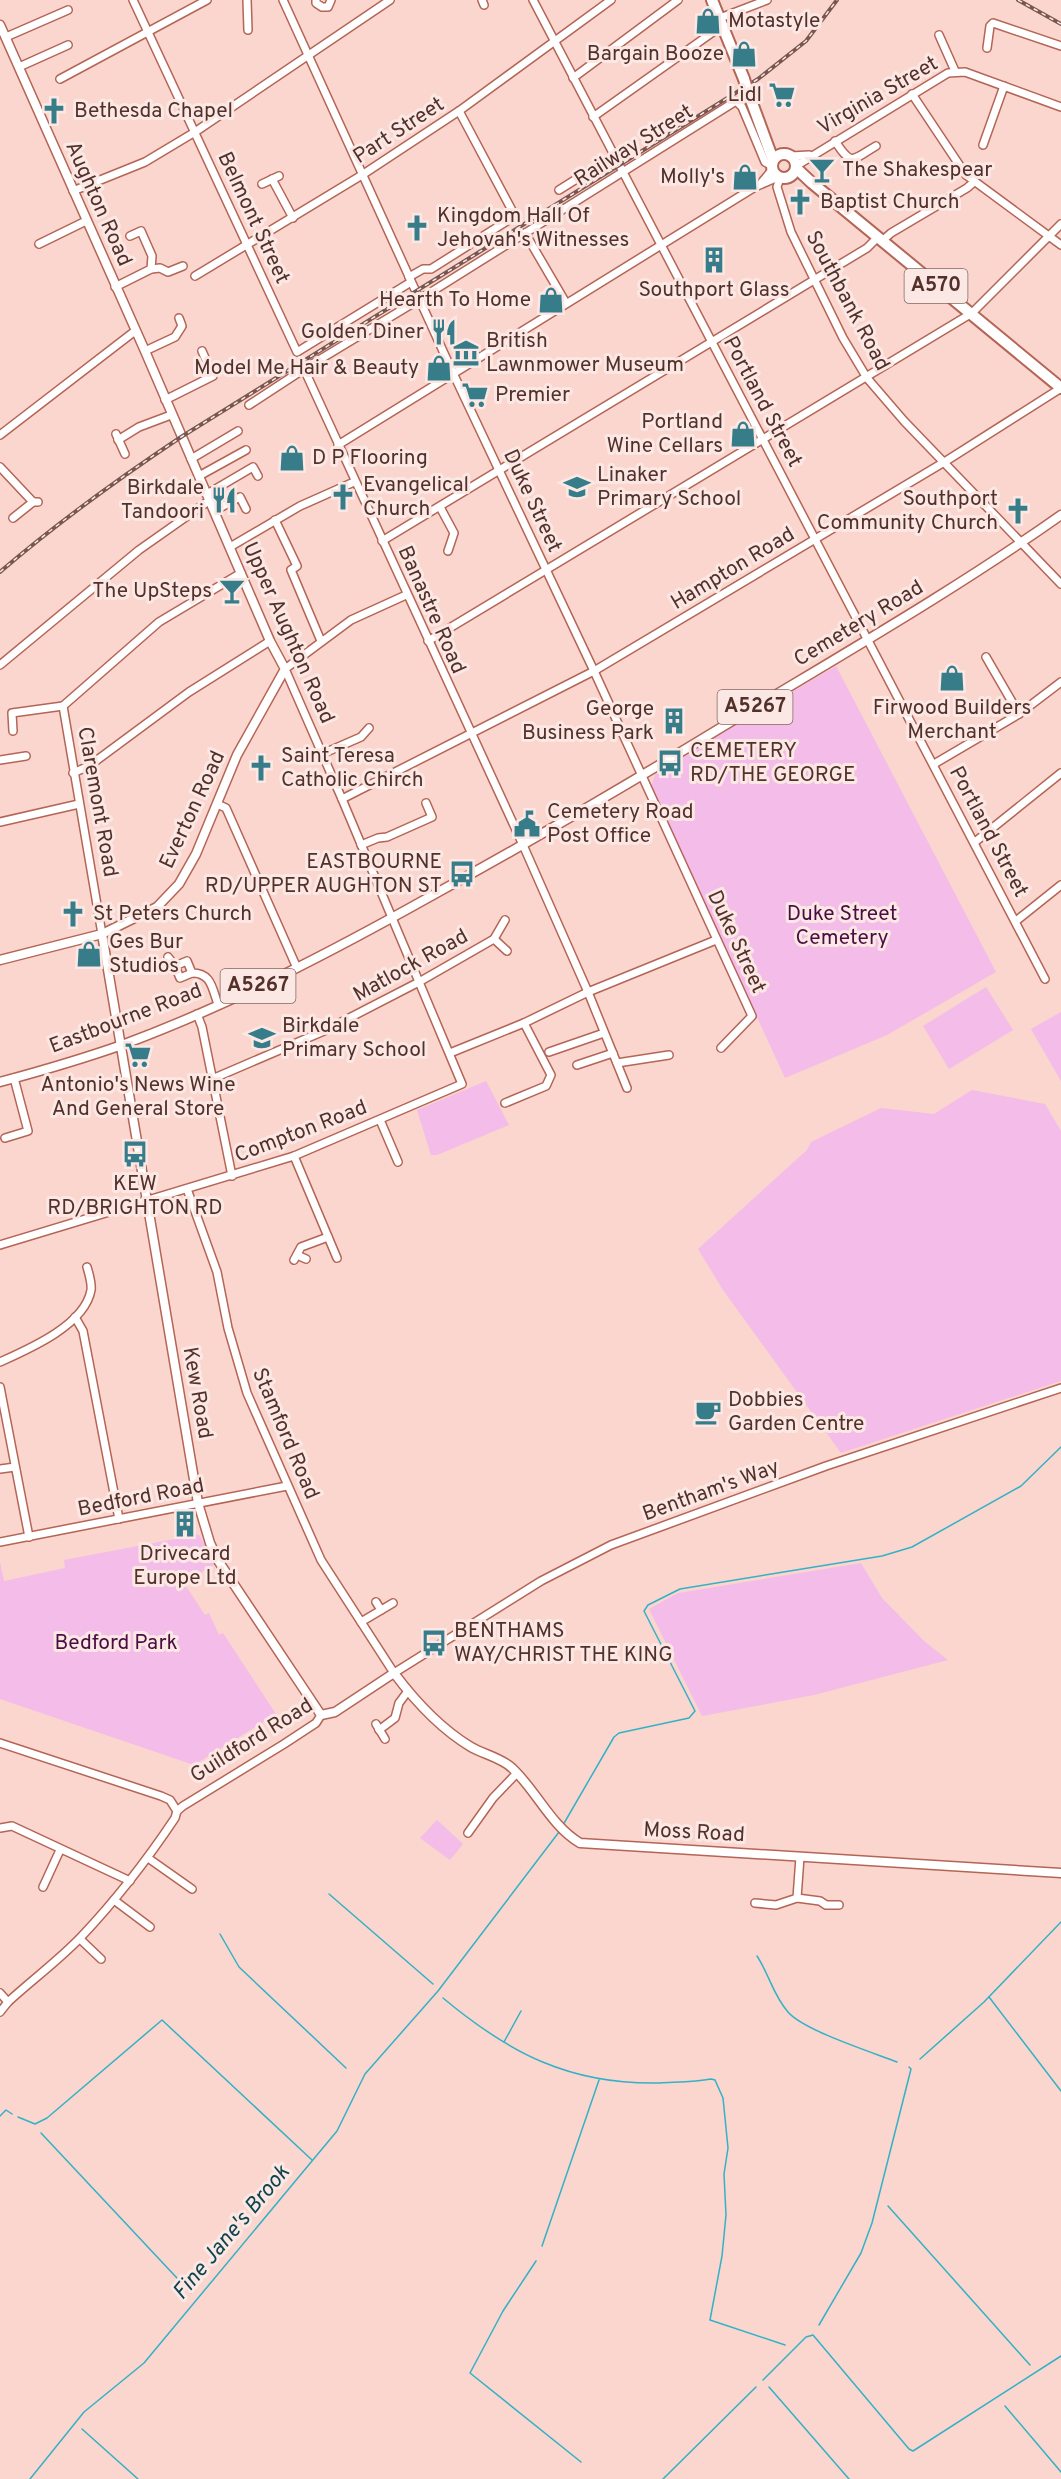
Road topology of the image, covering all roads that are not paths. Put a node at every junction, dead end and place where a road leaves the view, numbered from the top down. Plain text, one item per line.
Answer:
1 (133, 0) edge
2 (207, 0) edge
3 (247, 0) edge
4 (283, 0) edge
5 (316, 0) edge
6 (331, 0) edge
7 (390, 0) edge
8 (533, 0) edge
9 (611, 0) edge
10 (678, 0) edge
11 (712, 0) edge
12 (767, 0) edge
13 (68, 10) dead end
14 (722, 22) junction
15 (0, 24) edge
16 (248, 30) dead end
17 (148, 33) junction
18 (939, 35) dead end
19 (6, 37) junction
20 (554, 41) junction
21 (68, 45) dead end
22 (1061, 46) edge
23 (987, 48) dead end
24 (308, 57) junction
25 (19, 68) junction
26 (955, 71) junction
27 (573, 78) junction
28 (60, 79) dead end
29 (1004, 86) junction
30 (912, 94) junction
31 (1061, 107) edge
32 (459, 111) junction
33 (593, 117) junction
34 (195, 132) junction
35 (835, 141) junction
36 (983, 145) dead end
37 (876, 146) dead end
38 (814, 153) junction
39 (613, 156) junction
40 (783, 167) junction
41 (622, 173) junction
42 (362, 175) junction
43 (974, 182) junction
44 (262, 184) dead end
45 (559, 190) dead end
46 (73, 191) junction
47 (293, 218) junction
48 (86, 221) junction
49 (1061, 224) edge
50 (525, 233) junction
51 (130, 236) dead end
52 (1050, 236) junction
53 (880, 239) junction
54 (39, 244) dead end
55 (661, 245) junction
56 (1061, 245) edge
57 (248, 246) junction
58 (183, 266) dead end
59 (151, 269) junction
60 (195, 276) dead end
61 (815, 279) junction
62 (410, 280) junction
63 (115, 287) junction
64 (420, 300) junction
65 (566, 303) junction
66 (972, 313) junction
67 (179, 318) dead end
68 (135, 331) junction
69 (712, 342) junction
70 (145, 351) junction
71 (202, 351) dead end
72 (304, 369) junction
73 (453, 373) junction
74 (867, 378) junction
75 (1061, 388) edge
76 (165, 400) junction
77 (249, 405) dead end
78 (171, 414) junction
79 (238, 431) dead end
80 (0, 435) edge
81 (764, 439) junction
82 (338, 445) junction
83 (246, 450) dead end
84 (125, 454) dead end
85 (191, 459) junction
86 (943, 462) junction
87 (0, 467) edge
88 (499, 470) junction
89 (199, 476) junction
90 (258, 476) dead end
91 (354, 482) junction
92 (208, 497) junction
93 (440, 507) junction
94 (246, 509) dead end
95 (214, 511) junction
96 (1061, 515) edge
97 (13, 518) dead end
98 (275, 520) junction
99 (816, 539) junction
100 (382, 541) junction
101 (1021, 543) junction
102 (230, 547) junction
103 (448, 551) dead end
104 (546, 570) junction
105 (241, 573) junction
106 (1061, 584) edge
107 (406, 595) junction
108 (321, 640) junction
109 (428, 641) junction
110 (869, 641) junction
111 (270, 642) junction
112 (986, 657) dead end
113 (0, 665) edge
114 (285, 669) junction
115 (594, 671) junction
116 (1061, 682) edge
117 (63, 706) junction
118 (1019, 714) junction
119 (369, 728) dead end
120 (14, 731) dead end
121 (470, 733) junction
122 (322, 754) junction
123 (26, 756) dead end
124 (0, 760) edge
125 (934, 764) junction
126 (74, 773) junction
127 (1061, 773) edge
128 (642, 776) junction
129 (342, 799) junction
130 (426, 803) dead end
131 (79, 804) junction
132 (217, 804) junction
133 (0, 822) edge
134 (975, 842) junction
135 (361, 845) junction
136 (523, 845) junction
137 (1061, 885) edge
138 (391, 918) junction
139 (505, 920) dead end
140 (1016, 921) junction
141 (102, 934) junction
142 (494, 939) junction
143 (716, 940) junction
144 (507, 951) dead end
145 (168, 957) dead end
146 (0, 960) edge
147 (175, 966) junction
148 (297, 968) junction
149 (192, 973) junction
150 (1046, 979) dead end
151 (419, 982) junction
152 (588, 992) junction
153 (218, 1004) junction
154 (197, 1014) junction
155 (524, 1023) junction
156 (604, 1033) junction
157 (120, 1046) junction
158 (721, 1048) dead end
159 (549, 1052) dead end
160 (450, 1053) junction
161 (613, 1053) junction
162 (669, 1055) dead end
163 (617, 1063) junction
164 (577, 1065) dead end
165 (14, 1078) junction
166 (212, 1079) junction
167 (0, 1082) edge
168 (462, 1084) joint
169 (627, 1088) dead end
170 (505, 1103) dead end
171 (380, 1120) junction
172 (5, 1138) dead end
173 (294, 1156) junction
174 (398, 1162) dead end
175 (232, 1176) junction
176 (187, 1189) junction
177 (147, 1200) junction
178 (328, 1238) junction
179 (0, 1245) edge
180 (337, 1258) dead end
181 (306, 1259) dead end
182 (87, 1266) dead end
183 (75, 1317) junction
184 (0, 1362) edge
185 (0, 1387) edge
186 (1061, 1388) edge
187 (15, 1467) junction
188 (0, 1469) edge
189 (287, 1486) junction
190 (198, 1503) junction
191 (119, 1519) junction
192 (29, 1537) junction
193 (0, 1542) edge
194 (376, 1602) dead end
195 (393, 1603) dead end
196 (381, 1610) junction
197 (361, 1622) junction
198 (394, 1673) junction
199 (408, 1691) junction
200 (321, 1715) junction
201 (385, 1739) dead end
202 (0, 1743) edge
203 (516, 1773) junction
204 (177, 1811) junction
205 (0, 1828) edge
206 (468, 1833) dead end
207 (60, 1850) junction
208 (800, 1857) junction
209 (148, 1858) junction
210 (1061, 1873) edge
211 (130, 1881) junction
212 (43, 1887) dead end
213 (192, 1889) dead end
214 (797, 1898) junction
215 (114, 1900) junction
216 (754, 1903) dead end
217 (839, 1905) dead end
218 (150, 1927) dead end
219 (80, 1939) junction
220 (101, 1959) dead end
221 (0, 1993) edge
222 (8, 2002) junction
223 (0, 2012) edge

1 - 17 street, Belmont Street
2 - 17 street
3 - 16 street
4 - 24 street, Duke Street
5 - 6 street
7 - 24 street
8 - 20 street, Portland Street
9 - 20 street, Part Street
10 - 27 street
11 - 14 highway, A570
12 - 14 street
13 - 19 street
14 - 33 street
14 - 40 highway, A570, bridge
15 - 19 main road, Aughton Road
17 - 28 street
17 - 34 street, Belmont Street
18 - 26 street
19 - 25 main road, Aughton Road
20 - 27 street, Portland Street
20 - 32 street, Part Street
21 - 25 street
22 - 23 street
24 - 34 street
24 - 42 street, Duke Street
25 - 46 main road, Aughton Road
26 - 29 street, Virginia Street
26 - 30 street, Virginia Street
27 - 33 street, Portland Street
29 - 31 street, Virginia Street
29 - 36 street
30 - 35 street, Virginia Street
30 - 43 street
32 - 42 street, Part Street
32 - 62 street
33 - 39 street, Portland Street
34 - 46 street
34 - 57 street, Belmont Street
35 - 37 street
35 - 38 street, Virginia Street
38 - 40 street, Virginia Street
38 - 40 street, Virginia Street
39 - 41 street, Portland Street
39 - 45 street
40 - 41 street, Railway Street
40 - 53 highway, A570
40 - 55 street
40 - 61 street, Southbank Road
41 - 50 street, Railway Street
41 - 55 street, Portland Street
42 - 47 street, Part Street
42 - 62 street, Duke Street
43 - 52 street
43 - 53 street
44 - 47 street
46 - 48 main road, Aughton Road
47 - 57 street, Part Street
48 - 54 street
48 - 63 main road, Aughton Road
49 - 52 street
50 - 64 street, Railway Street
50 - 65 street
51 - 59 street
52 - 56 street
52 - 66 street
53 - 61 street
53 - 66 highway, A570
55 - 65 street
55 - 69 street, Portland Street
57 - 60 street, Part Street
57 - 62 street, Belmont Street
58 - 59 street
59 - 63 street
61 - 69 street
61 - 74 street, Southbank Road
62 - 64 street, Duke Street
63 - 68 main road, Aughton Road
64 - 72 street, Railway Street
64 - 73 street, Duke Street
65 - 73 street
66 - 74 street
66 - 75 highway, A570
67 - 70 street
68 - 70 main road, Upper Aughton Road
68 - 80 street
69 - 81 street, Portland Street
69 - 88 street
70 - 76 main road, Upper Aughton Road
71 - 76 street
72 - 77 street, Railway Street
72 - 82 street, Banastre Road
73 - 82 street
73 - 88 street, Duke Street
74 - 81 street
74 - 86 street, Southbank Road
75 - 86 street, Hampton Road
76 - 78 main road, Upper Aughton Road
78 - 84 street
78 - 85 main road, Upper Aughton Road
79 - 85 street
81 - 99 street, Portland Street
81 - 104 street
82 - 91 street, Banastre Road
83 - 89 street
85 - 89 main road, Upper Aughton Road
86 - 99 street, Hampton Road
86 - 101 street, Southbank Road
87 - 97 street
88 - 93 street
88 - 104 street, Duke Street
89 - 92 main road, Upper Aughton Road
90 - 92 street
91 - 98 street
91 - 100 street, Banastre Road
92 - 95 main road, Upper Aughton Road
92 - 113 street
93 - 100 street
93 - 103 street
94 - 95 street
95 - 102 main road, Upper Aughton Road
96 - 101 main road, Cemetery Road / A5267
98 - 102 street
98 - 108 street
99 - 110 street, Portland Street
99 - 115 street, Hampton Road
100 - 107 street, Banastre Road
101 - 106 street, Southbank Road
101 - 110 main road, Cemetery Road / A5267
102 - 105 main road, Upper Aughton Road
104 - 109 street
104 - 115 street, Duke Street
105 - 111 main road, Upper Aughton Road
105 - 117 street
107 - 108 street
107 - 109 street, Banastre Road
108 - 114 street
109 - 121 street, Banastre Road
110 - 125 street, Portland Street
110 - 128 main road, Cemetery Road / A5267
111 - 114 main road, Upper Aughton Road
111 - 126 street
112 - 118 street
114 - 122 street, Upper Aughton Road
114 - 132 main road, Everton Road
115 - 121 street, Hampton Road
115 - 128 street, Duke Street
116 - 118 street
117 - 120 street
117 - 126 street, Claremont Road
118 - 125 street
119 - 122 street
121 - 129 street, Hampton Road
121 - 136 street, Banastre Road
122 - 129 street, Upper Aughton Road
123 - 124 street
125 - 134 street, Portland Street
126 - 131 street, Claremont Road
127 - 134 street
128 - 136 main road, Cemetery Road / A5267
128 - 143 street, Duke Street
129 - 135 street, Upper Aughton Road
130 - 135 street
131 - 133 street
131 - 141 street, Claremont Road
132 - 141 main road, Everton Road
132 - 148 street
134 - 140 street, Portland Street
135 - 138 street, Upper Aughton Road
136 - 138 main road, Cemetery Road / A5267
136 - 152 street, Banastre Road
137 - 140 street
138 - 148 main road, Eastbourne Road / A5267
138 - 151 street, Upper Aughton Road
139 - 142 street
140 - 150 street, Portland Street
141 - 146 main road, Everton Road
141 - 157 main road, Claremont Road
142 - 144 street
142 - 151 street, Matlock Road
143 - 152 street
143 - 158 street, Duke Street
145 - 147 street
147 - 149 street
147 - 149 street
148 - 153 main road, Eastbourne Road / A5267
149 - 153 street
151 - 160 street, Upper Aughton Road
151 - 166 street, Matlock Road
152 - 155 street
152 - 156 street, Banastre Road
153 - 154 main road, Eastbourne Road / A5267
154 - 157 main road, Eastbourne Road / A5267
154 - 166 street
155 - 160 street
155 - 170 street
156 - 159 street
156 - 161 street, Banastre Road
157 - 165 main road, Eastbourne Road / A5267
157 - 177 main road, Kew Road
160 - 168 street, Upper Aughton Road
161 - 163 street, Banastre Road
161 - 164 street
162 - 163 street
163 - 169 street, Banastre Road
165 - 167 main road, Eastbourne Road / A5267
165 - 172 street
166 - 175 street
168 - 171 street, Compton Road
171 - 173 street, Compton Road
171 - 174 street
173 - 175 street, Compton Road
173 - 178 street
175 - 176 street, Compton Road
176 - 177 street, Compton Road
176 - 189 street, Stamford Road
177 - 179 street, Compton Road
177 - 190 main road, Kew Road
178 - 180 street
178 - 181 street
182 - 183 street
183 - 184 street
183 - 191 street
185 - 187 street
186 - 198 street, Bentham's Way
187 - 188 street
187 - 192 street
189 - 190 street, Bedford Road
189 - 197 street, Stamford Road
190 - 191 street, Bedford Road
190 - 200 main road, Kew Road
191 - 192 street, Bedford Road
192 - 193 street, Bedford Road
194 - 196 street
195 - 196 street
196 - 197 street
197 - 198 street, Stamford Road
198 - 199 main road, Moss Road
198 - 200 main road, Guildford Road
199 - 201 street
199 - 203 main road, Moss Road
200 - 204 street, Guildford Road
202 - 204 street
203 - 206 street
203 - 208 main road, Moss Road
204 - 209 street, Guildford Road
205 - 207 street
207 - 211 street
207 - 212 street
208 - 210 main road, Moss Road
208 - 214 street
209 - 211 street, Guildford Road
209 - 213 street
211 - 215 street, Guildford Road
214 - 216 street
214 - 217 street
215 - 218 street
215 - 219 street, Guildford Road
219 - 220 street
219 - 222 street, Guildford Road
221 - 222 street
222 - 223 street, Guildford Road

